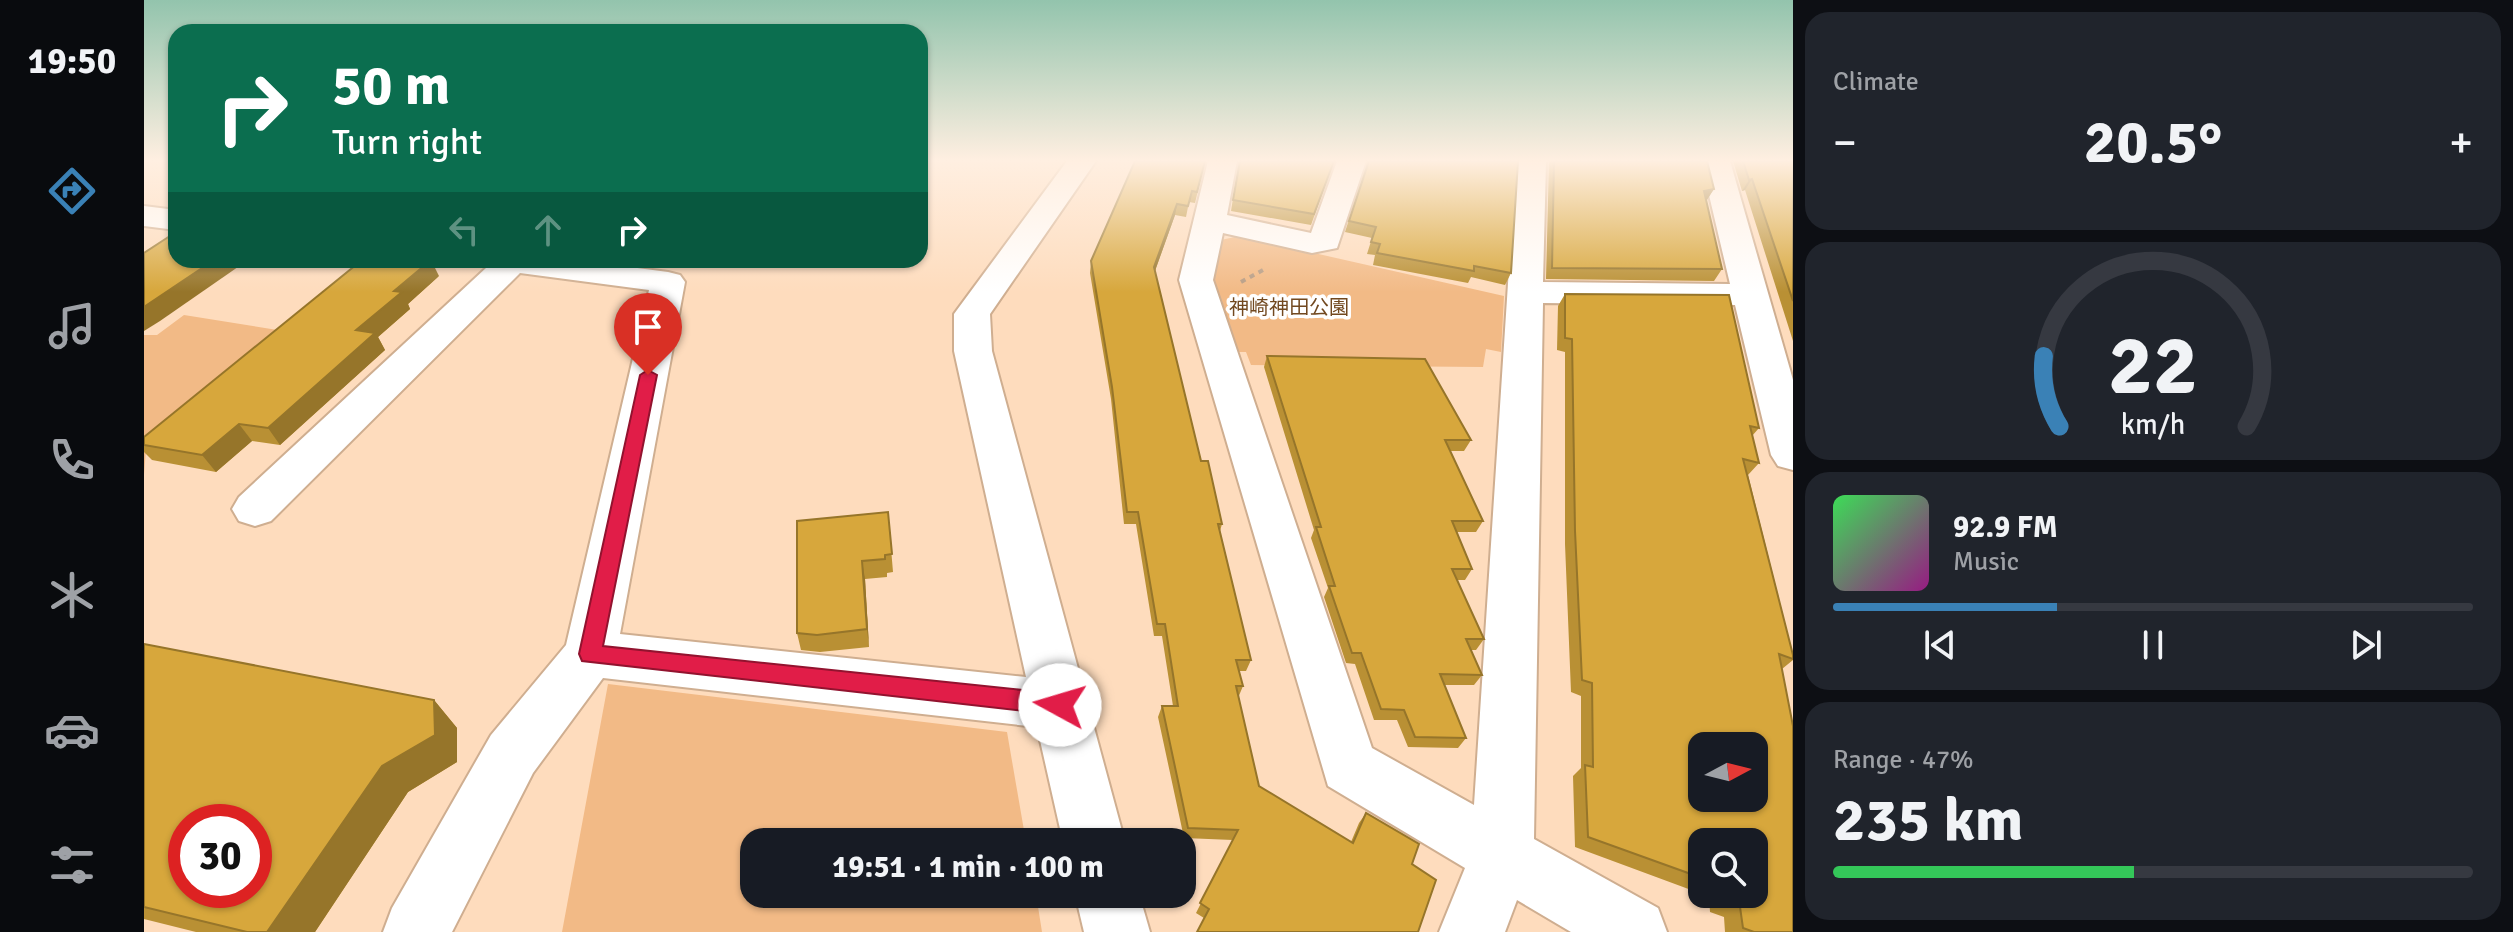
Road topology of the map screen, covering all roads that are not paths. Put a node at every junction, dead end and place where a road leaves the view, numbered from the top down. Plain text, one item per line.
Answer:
1 (1051, 204) edge
2 (1214, 204) edge
3 (1337, 204) edge
4 (1529, 204) edge
5 (1727, 204) edge
6 (144, 216) edge
7 (168, 219) edge
8 (1210, 221) junction
9 (497, 268) edge
10 (601, 268) edge
11 (1525, 292) junction
12 (1751, 295) junction
13 (1793, 455) edge
14 (255, 509) dead end
15 (590, 654) junction
16 (1060, 705) junction
17 (1091, 828) edge
18 (1502, 855) junction
19 (1111, 908) edge
20 (416, 932) edge
21 (1117, 932) edge
22 (1472, 932) edge
23 (1634, 932) edge

1 - 16 street
2 - 8 street
3 - 8 street
4 - 11 street
5 - 12 street
6 - 7 street
8 - 18 street
9 - 14 street
10 - 15 street
11 - 12 street
11 - 18 street
12 - 13 street
15 - 16 street
15 - 20 street
16 - 17 street
18 - 22 street
18 - 23 street
19 - 21 street

